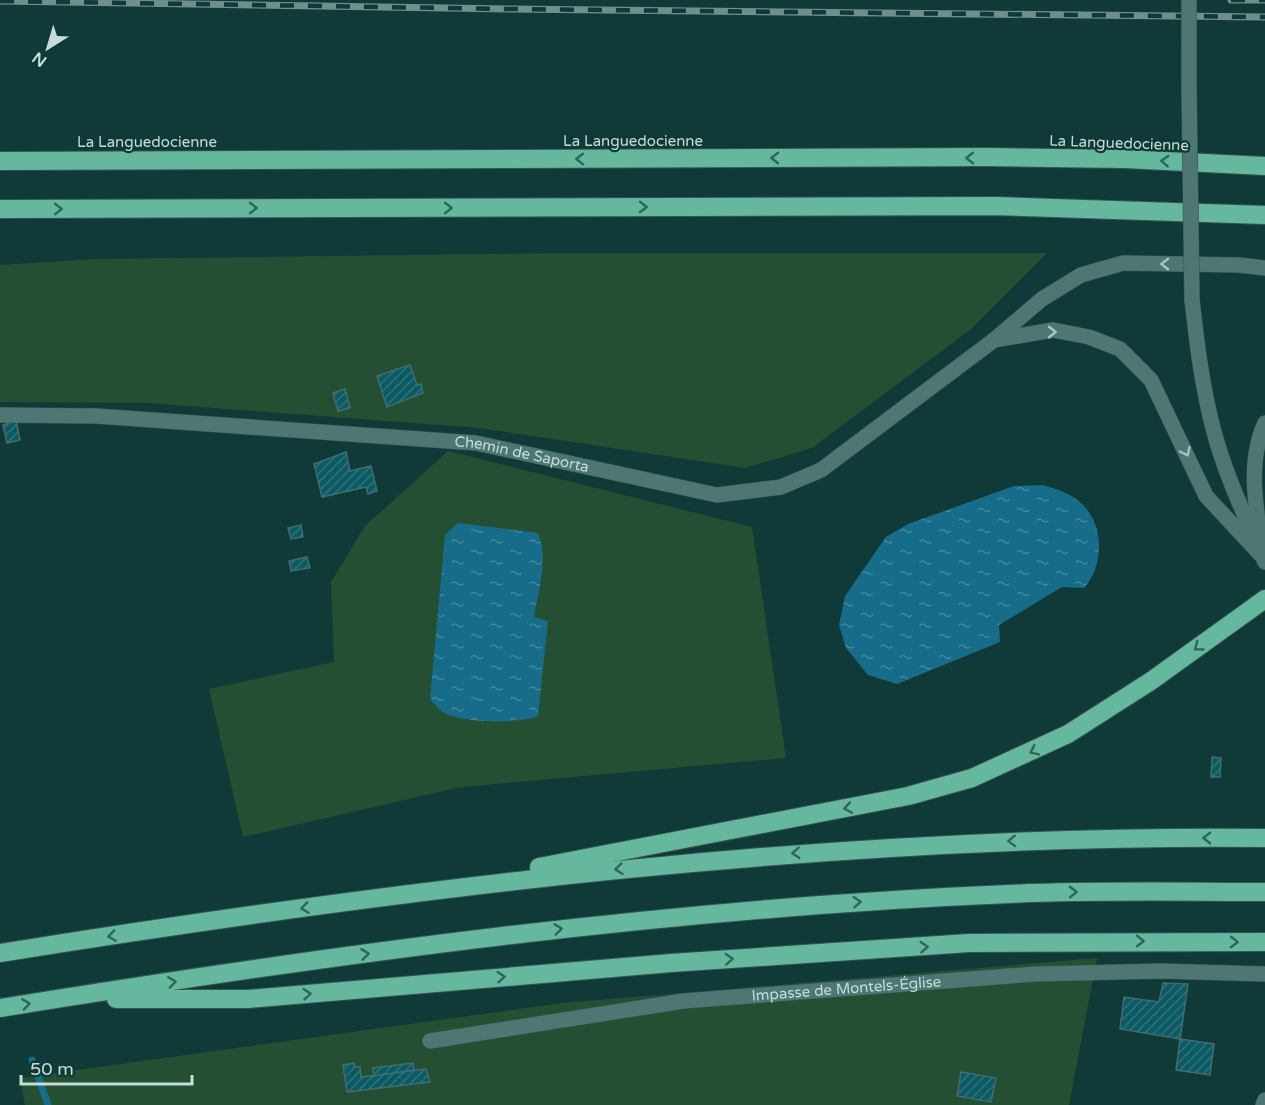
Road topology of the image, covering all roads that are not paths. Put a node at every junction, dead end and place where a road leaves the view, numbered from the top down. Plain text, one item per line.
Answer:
1 (1189, 0) edge
2 (0, 161) edge
3 (1265, 166) edge
4 (0, 209) edge
5 (1265, 214) edge
6 (1265, 268) edge
7 (994, 340) junction
8 (0, 415) edge
9 (1265, 423) edge
10 (1264, 560) edge
11 (1265, 599) edge
12 (1265, 838) edge
13 (1265, 892) edge
14 (384, 897) junction
15 (1265, 942) edge
16 (0, 953) edge
17 (1265, 974) edge
18 (51, 999) junction
19 (0, 1008) edge
20 (430, 1041) dead end
21 (1265, 1100) edge
22 (1263, 1105) edge

1 - 10 street, bridge
3 -> 2 highway, La Languedocienne
4 -> 5 highway
6 -> 7 street, Chemin de Saporta
7 - 8 street, Chemin de Saporta
7 -> 10 street
9 - 10 street
11 -> 14 highway
12 -> 14 highway
18 -> 13 highway
14 -> 16 highway
18 -> 15 highway
17 - 20 street, Impasse de Montels-Église
19 -> 18 highway
21 - 22 street

